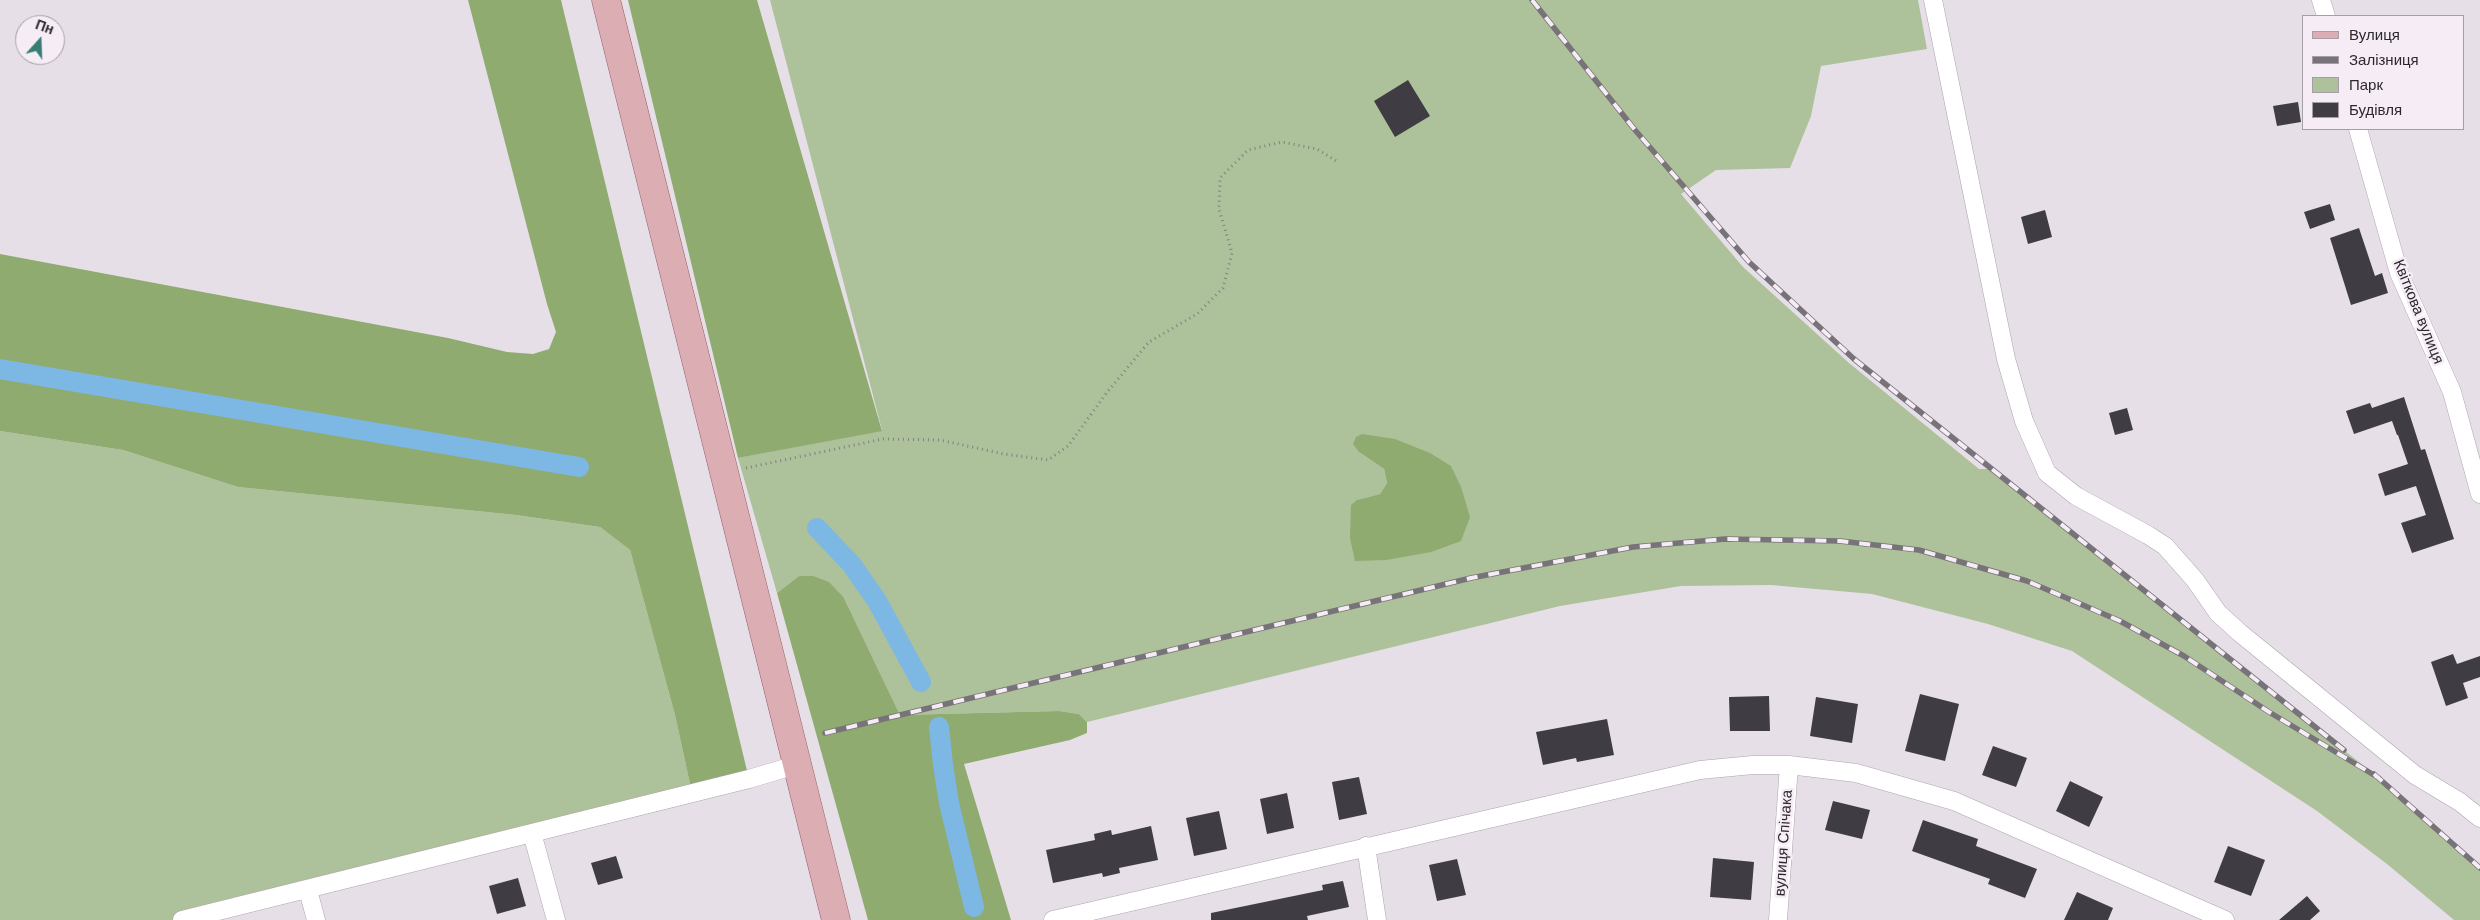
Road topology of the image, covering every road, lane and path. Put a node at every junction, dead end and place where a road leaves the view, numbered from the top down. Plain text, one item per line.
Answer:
1 (606, 0) edge
2 (1933, 0) edge
3 (2321, 0) edge
4 (2326, 15) edge
5 (2358, 130) edge
6 (1338, 162) dead end
7 (724, 472) junction
8 (2480, 494) edge
9 (796, 765) junction
10 (1790, 766) junction
11 (2480, 818) edge
12 (532, 833) junction
13 (1366, 846) junction
14 (308, 890) junction
15 (182, 920) edge
16 (316, 920) edge
17 (556, 920) edge
18 (836, 920) edge
19 (1053, 920) edge
20 (1377, 920) edge
21 (1778, 920) edge
22 (2225, 920) edge

1 - 7 main road
2 - 11 street
3 - 4 street
5 - 8 street, Квіткова вулиця
6 - 7 path
7 - 9 main road
9 - 12 street
9 - 18 main road
10 - 13 street
10 - 21 street, вулиця Спічака
10 - 22 street
12 - 14 street
12 - 17 street
13 - 19 street
13 - 20 street
14 - 15 street
14 - 16 street

